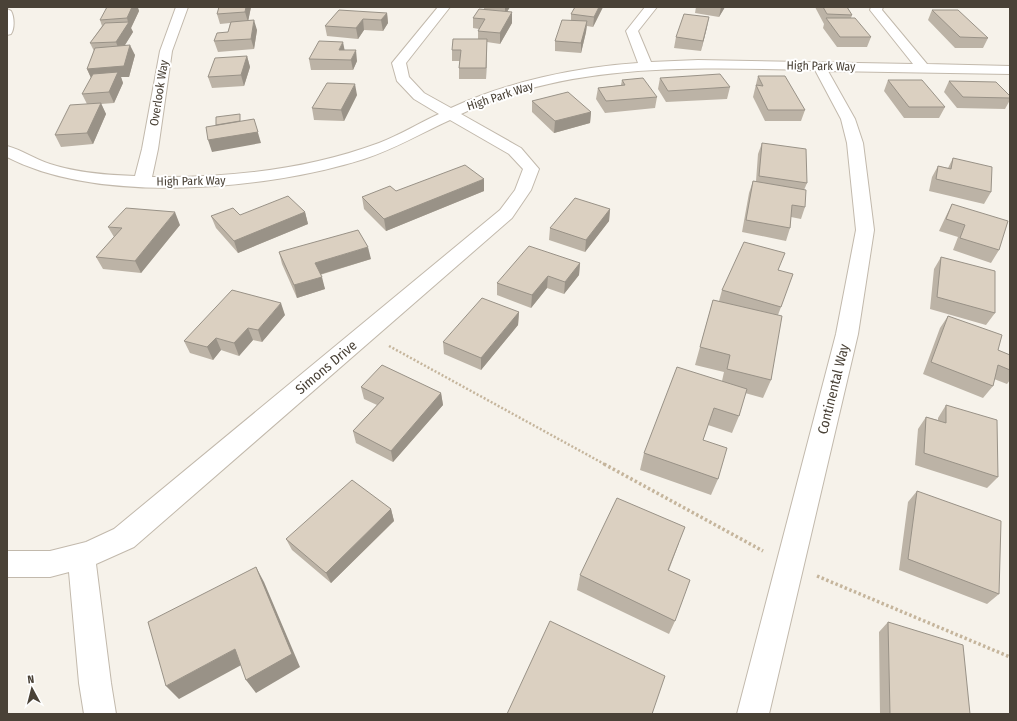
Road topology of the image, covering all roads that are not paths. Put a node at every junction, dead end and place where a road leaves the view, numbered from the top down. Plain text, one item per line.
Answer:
1 (182, 7) edge
2 (444, 7) edge
3 (651, 7) edge
4 (876, 7) edge
5 (7, 13) edge
6 (7, 31) edge
7 (646, 66) junction
8 (819, 66) junction
9 (924, 68) junction
10 (1010, 70) edge
11 (450, 113) junction
12 (7, 151) edge
13 (142, 182) junction
14 (81, 556) junction
15 (7, 564) edge
16 (100, 714) edge
17 (753, 714) edge

1 - 13 street, Overlook Way
2 - 11 street
3 - 7 street
4 - 9 street
5 - 6 street
7 - 8 street, High Park Way
7 - 11 street, High Park Way
8 - 9 street, High Park Way
8 - 17 street, Continental Way
9 - 10 street, High Park Way
11 - 13 street, High Park Way
11 - 14 street, Simons Drive
12 - 13 street, High Park Way
14 - 15 street, Simons Drive
14 - 16 street

